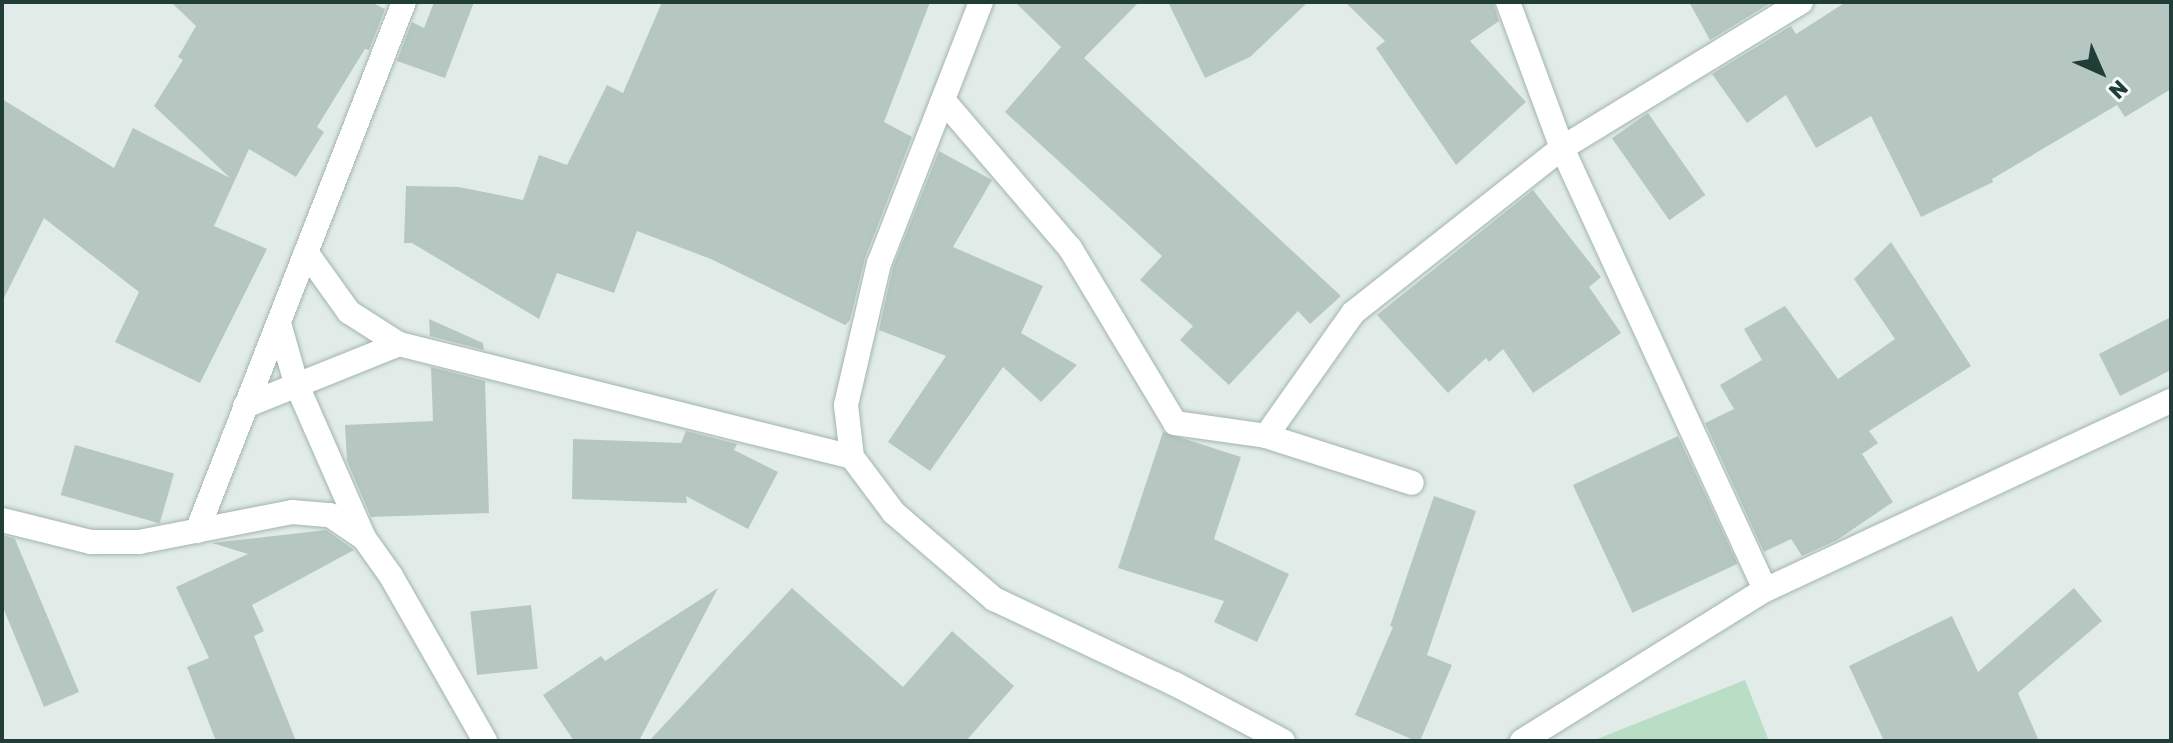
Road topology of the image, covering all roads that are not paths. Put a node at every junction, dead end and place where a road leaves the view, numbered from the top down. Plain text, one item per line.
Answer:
1 (404, 2) edge
2 (981, 2) edge
3 (1508, 2) edge
4 (1801, 2) edge
5 (943, 100) junction
6 (1562, 148) junction
7 (306, 252) junction
8 (279, 323) junction
9 (399, 344) junction
10 (296, 383) junction
11 (2171, 401) edge
12 (245, 406) junction
13 (1266, 436) junction
14 (852, 457) junction
15 (1412, 483) dead end
16 (2, 520) edge
17 (197, 531) junction
18 (364, 538) junction
19 (1765, 590) junction
20 (485, 741) edge
21 (1283, 741) edge
22 (1522, 741) edge

1 - 7 street
2 - 5 street
3 - 6 street
4 - 6 street
5 - 13 street
5 - 14 street
6 - 13 street
6 - 19 street
7 - 8 street
7 - 9 street
8 - 10 street
8 - 12 street
9 - 10 street
9 - 14 street
10 - 12 street
10 - 18 street
11 - 19 street
12 - 17 street
13 - 15 street
14 - 21 street
16 - 17 street
17 - 18 street
18 - 20 street
19 - 22 street

